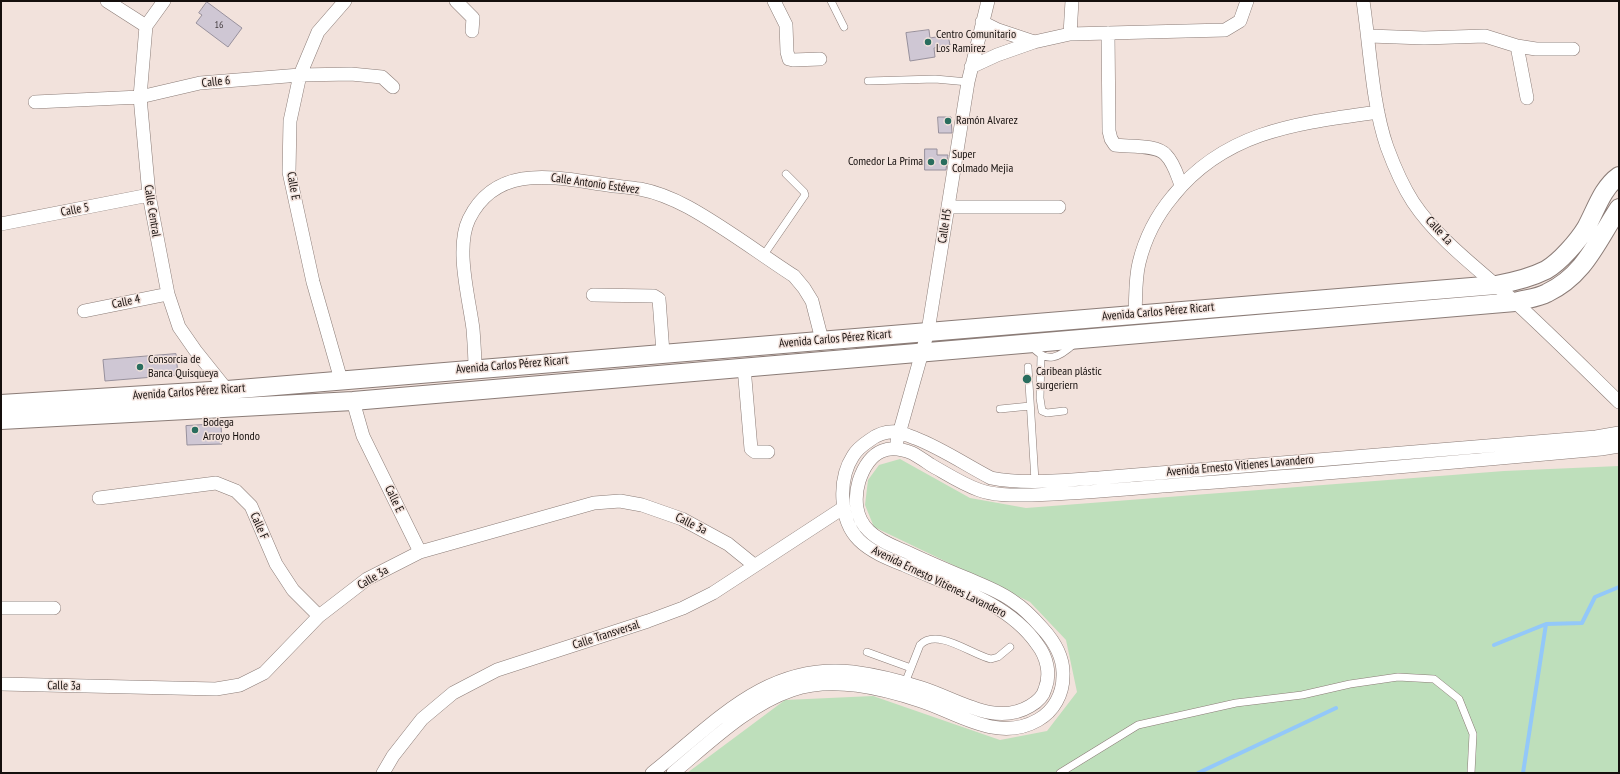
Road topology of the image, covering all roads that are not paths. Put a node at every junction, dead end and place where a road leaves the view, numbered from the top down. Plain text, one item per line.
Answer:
1 (107, 1) edge
2 (164, 1) edge
3 (345, 1) edge
4 (456, 1) edge
5 (774, 1) edge
6 (832, 1) edge
7 (988, 1) edge
8 (1072, 1) edge
9 (1248, 1) edge
10 (1364, 1) edge
11 (982, 22) junction
12 (146, 26) junction
13 (844, 27) dead end
14 (472, 31) dead end
15 (1108, 33) junction
16 (1070, 34) junction
17 (1369, 36) junction
18 (1034, 42) junction
19 (1518, 46) junction
20 (1573, 49) dead end
21 (820, 59) dead end
22 (972, 67) junction
23 (300, 75) junction
24 (868, 81) dead end
25 (968, 82) junction
26 (393, 87) dead end
27 (140, 97) junction
28 (1527, 98) dead end
29 (35, 102) dead end
30 (1378, 112) junction
31 (786, 174) dead end
32 (1619, 176) edge
33 (1181, 185) junction
34 (148, 195) junction
35 (948, 206) junction
36 (1059, 206) dead end
37 (1619, 208) edge
38 (1, 224) edge
39 (763, 256) junction
40 (1496, 285) junction
41 (168, 294) junction
42 (593, 295) dead end
43 (1515, 302) junction
44 (84, 311) dead end
45 (1135, 314) junction
46 (928, 331) junction
47 (822, 340) junction
48 (1035, 350) junction
49 (663, 353) junction
50 (921, 353) junction
51 (1028, 367) dead end
52 (475, 368) junction
53 (744, 368) junction
54 (342, 380) junction
55 (228, 390) junction
56 (354, 401) junction
57 (1619, 402) edge
58 (1, 404) edge
59 (1030, 406) junction
60 (230, 408) junction
61 (1000, 408) dead end
62 (1064, 411) dead end
63 (1, 420) edge
64 (898, 432) junction
65 (1619, 433) edge
66 (1619, 446) edge
67 (896, 449) junction
68 (768, 452) dead end
69 (1035, 481) junction
70 (99, 498) dead end
71 (843, 508) junction
72 (870, 532) junction
73 (859, 540) junction
74 (420, 552) junction
75 (754, 565) junction
76 (1, 608) edge
77 (54, 608) dead end
78 (319, 616) junction
79 (1010, 647) dead end
80 (867, 652) dead end
81 (911, 668) junction
82 (905, 683) junction
83 (1, 684) edge
84 (383, 773) edge
85 (652, 773) edge
86 (673, 773) edge
87 (1060, 773) edge
88 (1471, 773) edge

1 - 12 street
2 - 12 street
3 - 23 street, Calle E
4 - 14 street
5 - 21 street
6 - 13 lane
7 - 11 street, Calle H5
8 - 16 street
9 - 15 street
10 - 17 street, Calle 1a
11 - 18 street
11 - 22 street, Calle H5
12 - 27 street, Calle Central
15 - 16 street
15 - 33 street
16 - 18 street
17 - 19 street
17 - 30 street, Calle 1a
18 - 22 street
19 - 20 street
19 - 28 street
22 - 25 street, Calle H5
23 - 26 street, Calle 6
23 - 27 street, Calle 6
23 - 54 street, Calle E
24 - 25 lane
25 - 35 street, Calle H5
27 - 29 street, Calle 6
27 - 34 street, Calle Central
30 - 33 street
30 - 40 street, Calle 1a
31 - 39 lane
32 - 40 main road, Avenida Carlos Pérez Ricart
33 - 45 street
34 - 38 street, Calle 5
34 - 41 street, Calle Central
35 - 36 street
35 - 46 street, Calle H5
37 - 43 main road, Avenida Carlos Pérez Ricart
39 - 47 street, Calle Antonio Estévez
39 - 52 street, Calle Antonio Estévez
40 - 43 street, Calle 1a
40 - 45 main road, Avenida Carlos Pérez Ricart
41 - 44 street, Calle 4
41 - 55 street, Calle Central
42 - 49 street
43 - 48 main road, Avenida Carlos Pérez Ricart
43 - 57 street, Calle 1a
45 - 46 main road, Avenida Carlos Pérez Ricart
46 - 47 main road, Avenida Carlos Pérez Ricart
46 - 50 street, Calle H5
47 - 49 main road, Avenida Carlos Pérez Ricart
48 - 50 main road, Avenida Carlos Pérez Ricart
48 - 62 lane
49 - 52 main road, Avenida Carlos Pérez Ricart
50 - 53 main road, Avenida Carlos Pérez Ricart
50 - 64 street, Calle H5
51 - 59 lane
52 - 54 main road, Avenida Carlos Pérez Ricart
53 - 56 main road, Avenida Carlos Pérez Ricart
53 - 68 street
54 - 55 main road, Avenida Carlos Pérez Ricart
55 - 58 main road, Avenida Carlos Pérez Ricart
55 - 60 street
56 - 60 main road, Avenida Carlos Pérez Ricart
56 - 74 street, Calle E
59 - 61 lane
59 - 69 lane
60 - 63 main road, Avenida Carlos Pérez Ricart
64 - 67 street, Calle H5
64 - 69 street, Avenida Ernesto Vitienes Lavandero
64 - 71 street, Avenida Ernesto Vitienes Lavandero
65 - 69 street, Avenida Ernesto Vitienes Lavandero
66 - 67 street, Avenida Ernesto Vitienes Lavandero
67 - 72 street, Avenida Ernesto Vitienes Lavandero
70 - 78 street, Calle F
71 - 73 street, Avenida Ernesto Vitienes Lavandero
71 - 75 street, Calle Transversal
72 - 73 street
72 - 86 street, Avenida Ernesto Vitienes Lavandero
73 - 82 street, Avenida Ernesto Vitienes Lavandero
74 - 75 street, Calle 3a
74 - 78 street, Calle 3a
75 - 84 street, Calle Transversal
76 - 77 street
78 - 83 street, Calle 3a
79 - 81 lane
80 - 81 lane
81 - 82 lane
82 - 85 street, Avenida Ernesto Vitienes Lavandero
87 - 88 lane

